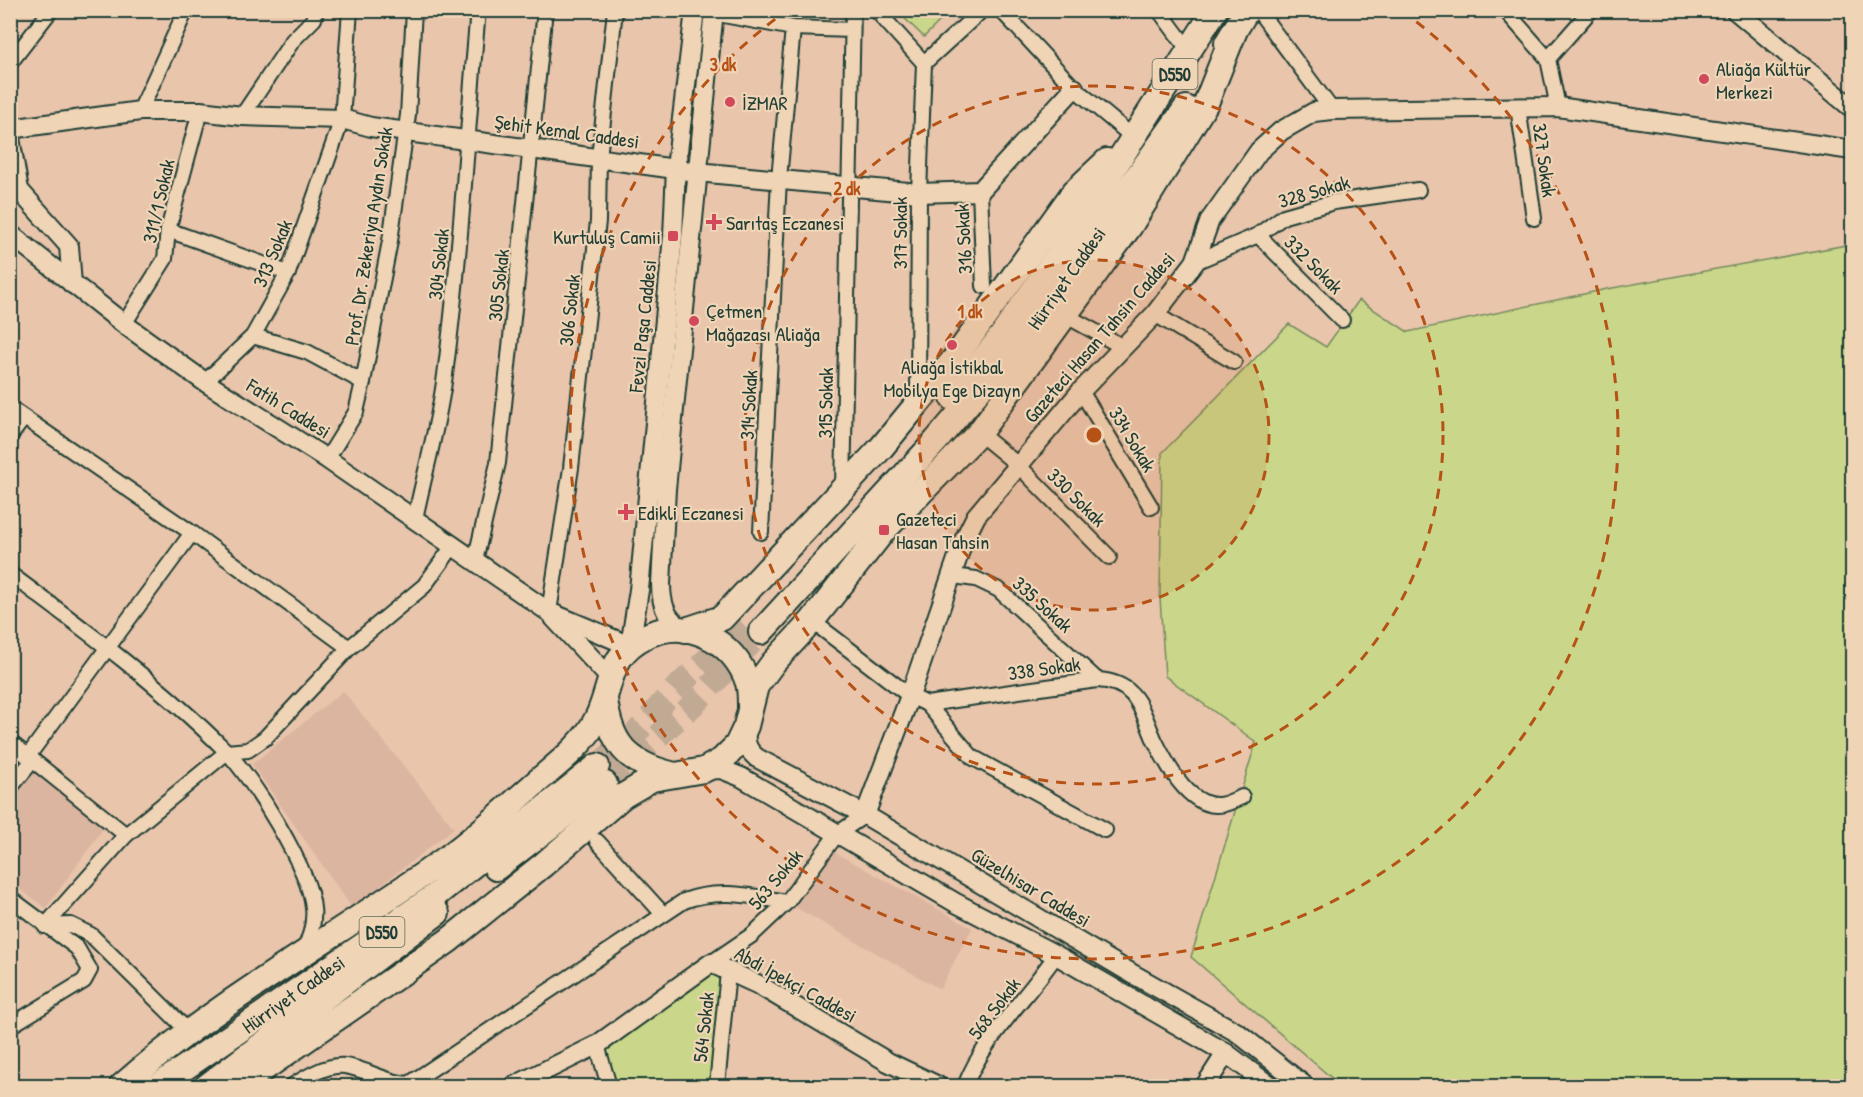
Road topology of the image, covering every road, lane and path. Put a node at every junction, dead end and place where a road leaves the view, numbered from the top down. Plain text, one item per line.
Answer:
1 (51, 10) edge
2 (186, 10) edge
3 (315, 10) edge
4 (350, 10) edge
5 (414, 10) edge
6 (478, 10) edge
7 (545, 10) edge
8 (615, 10) edge
9 (694, 10) edge
10 (853, 10) edge
11 (876, 10) edge
12 (982, 10) edge
13 (1001, 10) edge
14 (1159, 10) edge
15 (1215, 10) edge
16 (1258, 10) edge
17 (1505, 10) edge
18 (1591, 10) edge
19 (1735, 10) edge
20 (714, 12) edge
21 (1241, 20) edge
22 (793, 28) junction
23 (852, 30) junction
24 (1190, 52) junction
25 (12, 56) edge
26 (1548, 59) junction
27 (924, 63) junction
28 (1074, 88) junction
29 (1851, 104) edge
30 (1518, 107) junction
31 (1558, 107) junction
32 (1332, 110) junction
33 (140, 111) junction
34 (200, 111) junction
35 (242, 116) junction
36 (342, 119) junction
37 (10, 129) edge
38 (404, 129) junction
39 (1133, 137) junction
40 (10, 138) edge
41 (466, 140) junction
42 (531, 148) junction
43 (1852, 150) edge
44 (599, 158) junction
45 (676, 168) junction
46 (698, 172) junction
47 (779, 179) junction
48 (850, 186) junction
49 (1418, 189) dead end
50 (980, 191) junction
51 (919, 193) junction
52 (1533, 219) dead end
53 (168, 230) junction
54 (10, 234) edge
55 (1258, 235) junction
56 (1195, 262) junction
57 (288, 273) junction
58 (72, 284) junction
59 (984, 286) dead end
60 (1155, 314) junction
61 (1065, 315) junction
62 (1342, 320) dead end
63 (124, 324) junction
64 (253, 336) junction
65 (1124, 347) junction
66 (1234, 362) dead end
67 (205, 382) junction
68 (363, 382) junction
69 (1081, 391) junction
70 (918, 403) junction
71 (10, 408) edge
72 (24, 418) junction
73 (979, 433) junction
74 (10, 436) edge
75 (327, 459) junction
76 (1018, 465) junction
77 (843, 489) junction
78 (1151, 507) dead end
79 (415, 519) junction
80 (761, 532) dead end
81 (192, 533) junction
82 (453, 546) junction
83 (1109, 557) dead end
84 (475, 561) junction
85 (10, 574) edge
86 (953, 576) junction
87 (549, 612) junction
88 (812, 621) junction
89 (686, 630) junction
90 (630, 646) junction
91 (108, 648) junction
92 (349, 648) junction
93 (1097, 680) junction
94 (607, 688) junction
95 (910, 696) junction
96 (927, 704) junction
97 (748, 716) junction
98 (10, 742) edge
99 (226, 752) junction
100 (31, 758) junction
101 (704, 770) junction
102 (670, 774) junction
103 (10, 788) edge
104 (1242, 797) dead end
105 (865, 815) junction
106 (1105, 830) dead end
107 (837, 834) junction
108 (126, 835) junction
109 (597, 841) dead end
110 (10, 898) edge
111 (787, 902) junction
112 (663, 914) junction
113 (45, 926) junction
114 (1056, 955) junction
115 (301, 957) junction
116 (711, 963) junction
117 (728, 972) junction
118 (10, 1026) edge
119 (190, 1033) junction
120 (597, 1045) junction
121 (1226, 1053) junction
122 (934, 1085) edge
123 (122, 1086) edge
124 (159, 1086) edge
125 (207, 1086) edge
126 (239, 1086) edge
127 (292, 1086) edge
128 (514, 1086) edge
129 (609, 1086) edge
130 (717, 1086) edge
131 (911, 1086) edge
132 (965, 1086) edge
133 (1205, 1086) edge
134 (1270, 1086) edge
135 (1305, 1086) edge

1 - 25 street
2 - 33 street
3 - 35 street
4 - 36 street, 313 Sokak
5 - 38 street, Prof. Dr. Zekeriya Aydın Sokak
6 - 41 street, 304 Sokak
7 - 42 street, 305 Sokak
8 - 44 street, 306 Sokak
9 - 45 street, Fevzi Paşa Caddesi
10 - 23 street, 315 Sokak
11 - 27 street
12 - 27 street
13 - 28 street
14 - 24 street
15 - 24 highway, Hürriyet Caddesi / D550
16 - 32 street
17 - 26 street
18 - 26 street
19 - 29 street
20 - 22 street
20 - 46 street
21 - 39 highway, Hürriyet Caddesi / D550
21 - 61 highway
22 - 23 street
22 - 47 street, 314 Sokak
23 - 48 street, 315 Sokak
24 - 39 highway, Hürriyet Caddesi / D550
26 - 31 street
27 - 51 street, 317 Sokak
28 - 39 street
28 - 50 street
30 - 31 street, Gazeteci Hasan Tahsin Caddesi
30 - 32 street, Gazeteci Hasan Tahsin Caddesi
30 - 52 street, 327 Sokak
31 - 43 street, Gazeteci Hasan Tahsin Caddesi
32 - 56 street, Gazeteci Hasan Tahsin Caddesi
33 - 34 street, Şehit Kemal Caddesi
33 - 37 street, Şehit Kemal Caddesi
34 - 35 street, Şehit Kemal Caddesi
34 - 53 street, 311/1 Sokak
35 - 36 street, Şehit Kemal Caddesi
36 - 38 street, Şehit Kemal Caddesi
36 - 57 street, 313 Sokak
38 - 41 street, Şehit Kemal Caddesi
38 - 68 street, Prof. Dr. Zekeriya Aydın Sokak
39 - 70 highway
40 - 58 street
41 - 42 street, Şehit Kemal Caddesi
41 - 79 street, 304 Sokak
42 - 44 street, Şehit Kemal Caddesi
42 - 84 street, 305 Sokak
44 - 45 street, Şehit Kemal Caddesi
44 - 87 street, 306 Sokak
45 - 46 street, Şehit Kemal Caddesi
45 - 90 street, Fevzi Paşa Caddesi
46 - 47 street, Şehit Kemal Caddesi
46 - 89 street
47 - 48 street, Şehit Kemal Caddesi
47 - 80 street, 314 Sokak
48 - 51 street, Şehit Kemal Caddesi
48 - 77 street, 315 Sokak
49 - 55 street, 328 Sokak
50 - 51 street, Şehit Kemal Caddesi
50 - 59 street, 316 Sokak
51 - 70 street, 317 Sokak
53 - 57 street
53 - 63 street, 311/1 Sokak
54 - 58 street, Fatih Caddesi
55 - 56 street, 328 Sokak
55 - 62 street, 332 Sokak
56 - 60 street, Gazeteci Hasan Tahsin Caddesi
57 - 64 street, 313 Sokak
58 - 63 street, Fatih Caddesi
60 - 65 street, Gazeteci Hasan Tahsin Caddesi
60 - 66 street
61 - 65 street
61 - 73 highway
63 - 67 street, Fatih Caddesi
64 - 67 street, 313 Sokak
64 - 68 street
65 - 69 street, Gazeteci Hasan Tahsin Caddesi
67 - 75 street, Fatih Caddesi
68 - 75 street, Prof. Dr. Zekeriya Aydın Sokak
69 - 76 street, Gazeteci Hasan Tahsin Caddesi
69 - 78 street, 334 Sokak
70 - 77 highway
71 - 72 street
72 - 74 street
72 - 81 street
73 - 76 street, 330 Sokak
73 - 88 highway
75 - 79 street, Fatih Caddesi
76 - 83 street, 330 Sokak
76 - 86 street, Gazeteci Hasan Tahsin Caddesi
77 - 89 highway
79 - 82 street, Fatih Caddesi
81 - 91 street
81 - 92 street
82 - 84 street, Fatih Caddesi
82 - 92 street
84 - 87 street, Fatih Caddesi
85 - 91 street
86 - 93 street, 335 Sokak
86 - 95 street, Gazeteci Hasan Tahsin Caddesi
87 - 90 street, Fatih Caddesi
87 - 94 street, Fatih Caddesi
88 - 95 street
88 - 97 highway
89 - 90 highway
89 - 97 highway
90 - 94 highway
91 - 99 street
91 - 100 street
92 - 99 street
93 - 96 street, 338 Sokak
93 - 104 street, 338 Sokak
94 - 102 highway
94 - 115 highway
95 - 96 street
95 - 105 street, Gazeteci Hasan Tahsin Caddesi
96 - 106 street
97 - 101 highway
97 - 105 street, Güzelhisar Caddesi
98 - 100 street
99 - 108 street
99 - 115 street
100 - 103 street
100 - 108 street
101 - 102 highway
101 - 107 street
102 - 126 highway
105 - 107 street, 563 Sokak
105 - 135 street, Güzelhisar Caddesi
107 - 111 street, 563 Sokak
107 - 114 street
108 - 113 street
109 - 112 street
110 - 113 street
111 - 112 street
111 - 116 street, 563 Sokak
112 - 127 street
113 - 118 street
113 - 119 street
114 - 121 street
114 - 132 street, 568 Sokak
115 - 119 highway
116 - 117 street, Abdi İpekçi Caddesi
116 - 120 street, Abdi İpekçi Caddesi
117 - 122 street, Abdi İpekçi Caddesi
117 - 130 street, 564 Sokak
119 - 123 highway
120 - 128 street, Abdi İpekçi Caddesi
120 - 129 street
121 - 133 street
121 - 134 street
122 - 131 street
124 - 125 highway, Hürriyet Caddesi / D550

